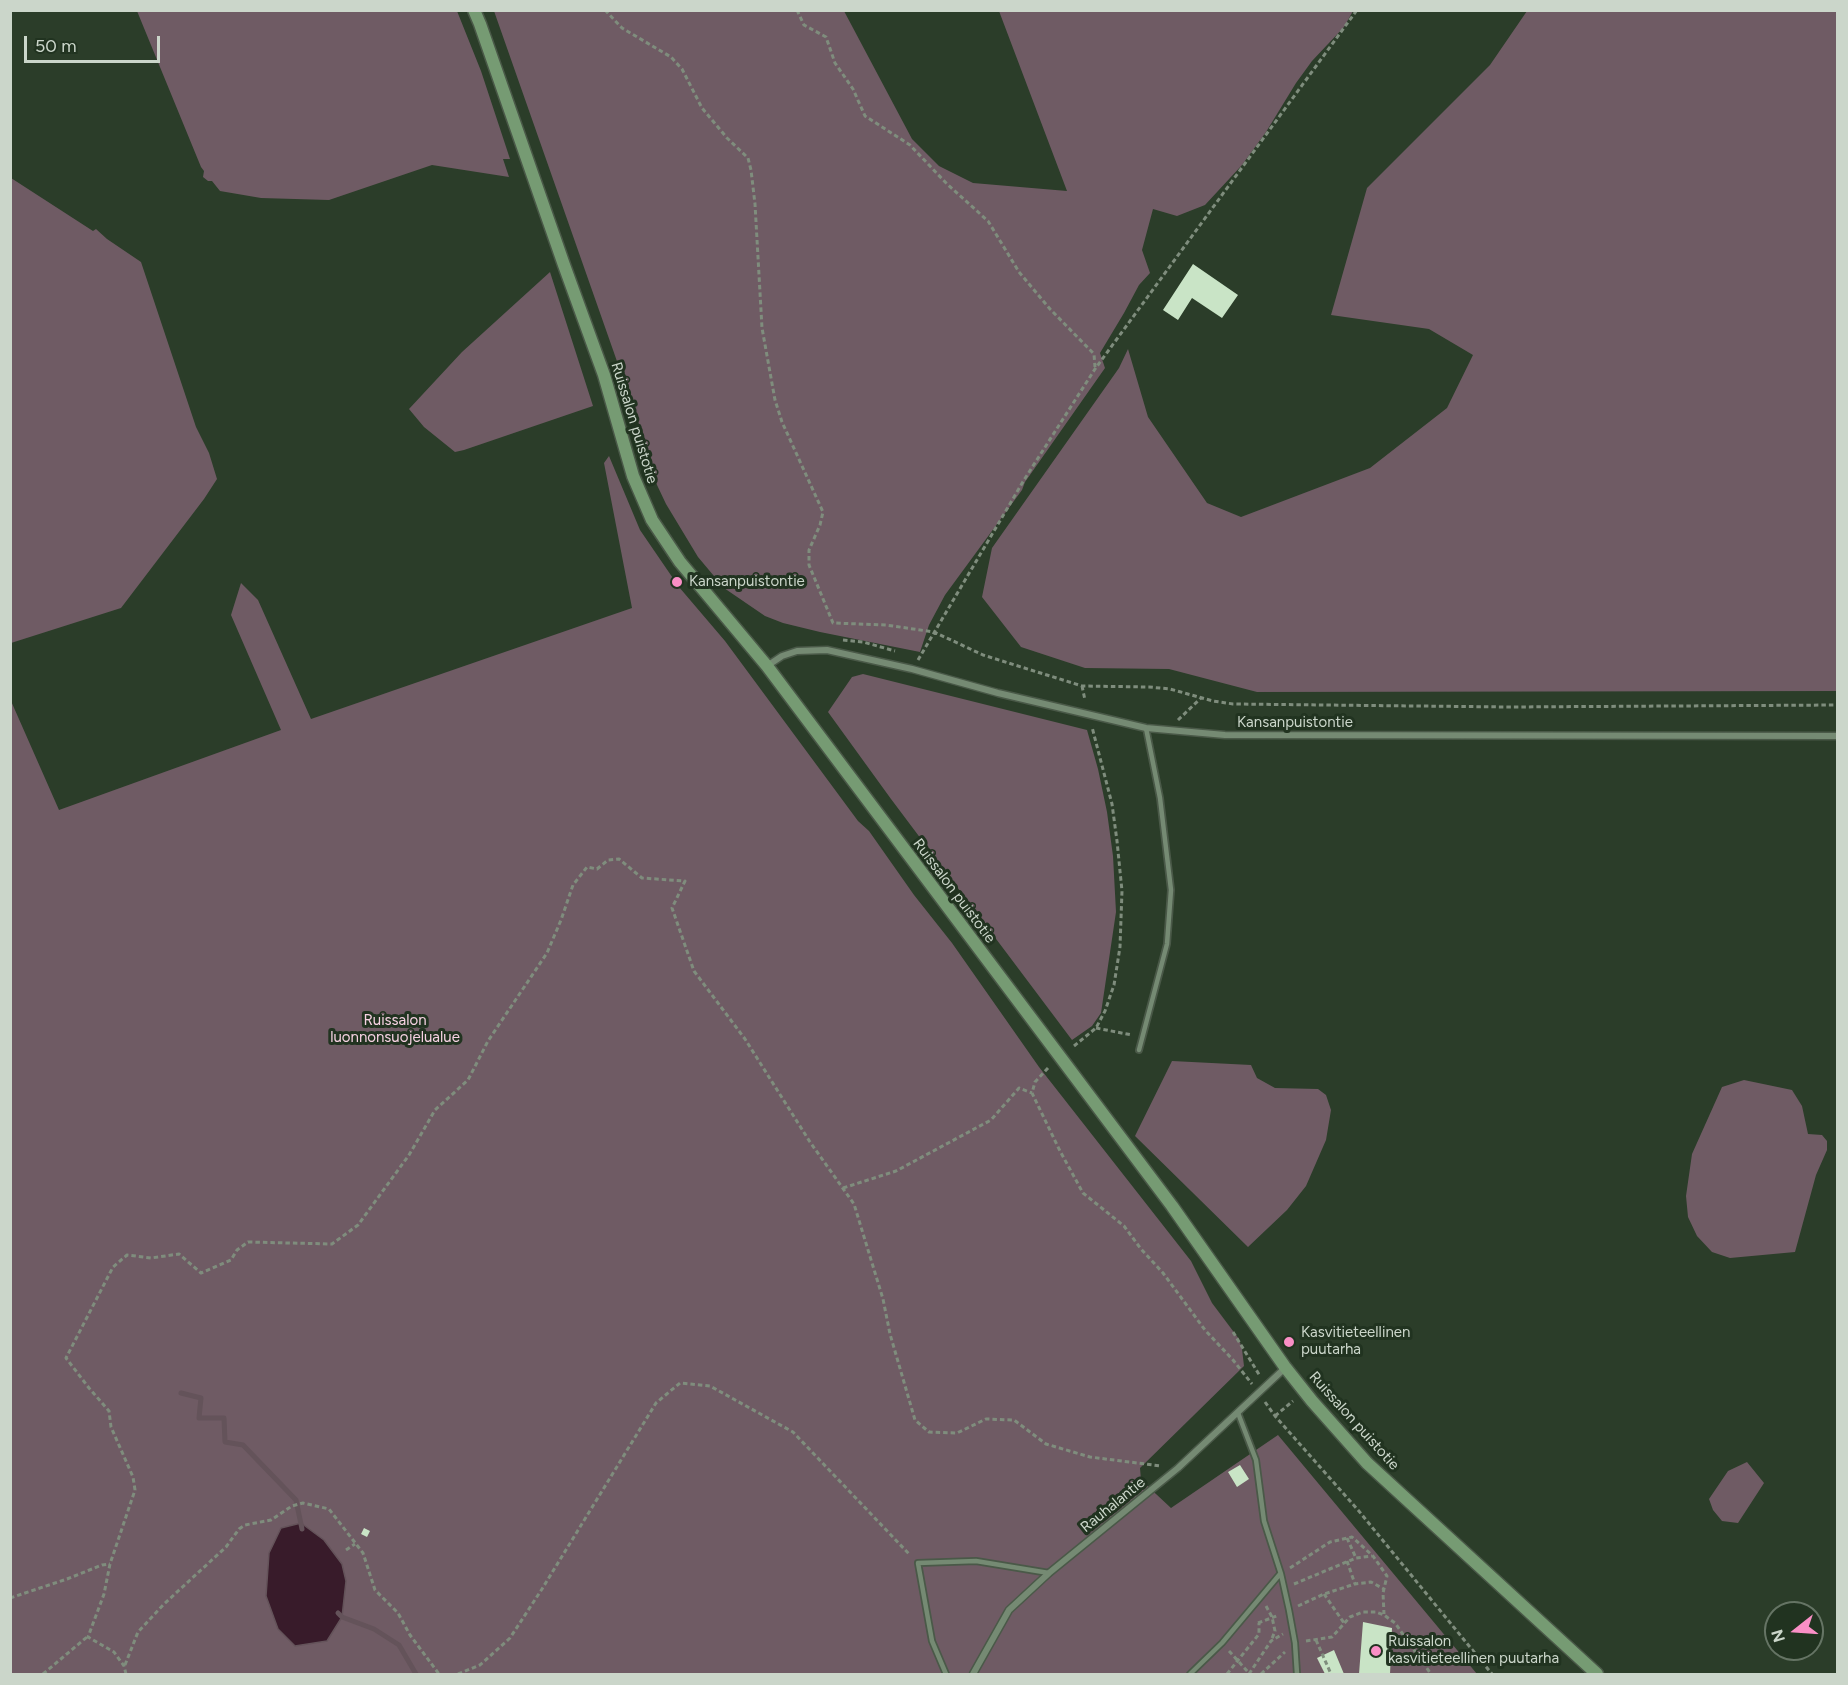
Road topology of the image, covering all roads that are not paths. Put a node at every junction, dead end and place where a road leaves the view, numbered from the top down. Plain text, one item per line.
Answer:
1 (474, 10) edge
2 (767, 666) junction
3 (1146, 728) junction
4 (1838, 736) edge
5 (1139, 1050) dead end
6 (1286, 1367) junction
7 (1238, 1413) junction
8 (1049, 1573) junction
9 (1281, 1574) junction
10 (946, 1674) edge
11 (974, 1674) edge
12 (1190, 1674) edge
13 (1297, 1674) edge
14 (1597, 1674) edge

1 - 2 street, Ruissalon puistotie
2 - 3 street, Kansanpuistontie
2 - 6 street, Ruissalon puistotie
3 - 4 street, Kansanpuistontie
3 - 5 lane
6 - 7 street, Rauhalantie
6 - 14 street, Ruissalon puistotie
7 - 8 street, Rauhalantie
7 - 9 lane
8 - 10 lane
8 - 11 street, Rauhalantie
9 - 12 lane
9 - 13 lane

